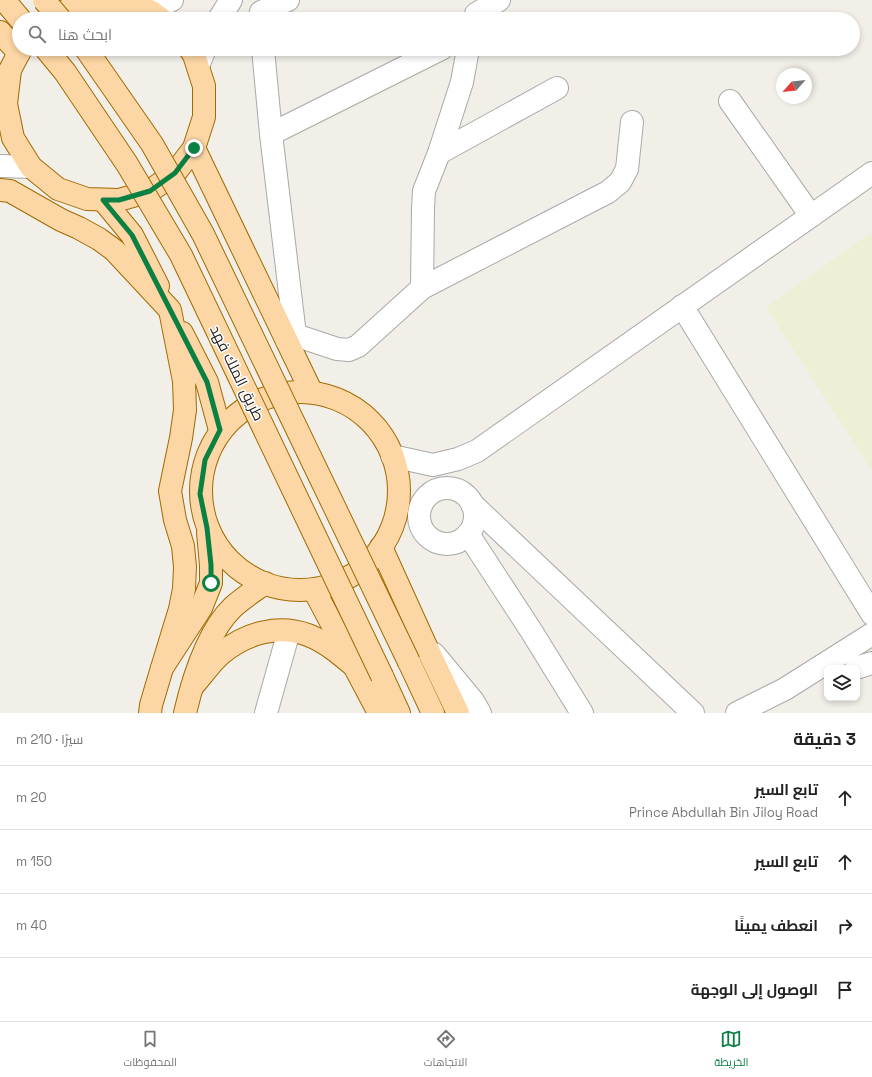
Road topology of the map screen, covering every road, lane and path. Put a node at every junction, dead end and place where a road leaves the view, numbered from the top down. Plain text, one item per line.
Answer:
1 (4, 0) edge
2 (44, 0) edge
3 (172, 0) edge
4 (231, 0) edge
5 (288, 0) edge
6 (499, 0) edge
7 (81, 2) edge
8 (261, 10) edge
9 (477, 11) edge
10 (14, 12) edge
11 (54, 12) edge
12 (61, 12) edge
13 (147, 12) edge
14 (158, 12) edge
15 (223, 12) edge
16 (0, 32) edge
17 (12, 43) edge
18 (17, 56) edge
19 (52, 56) edge
20 (91, 56) edge
21 (198, 56) edge
22 (264, 56) edge
23 (427, 56) edge
24 (467, 56) edge
25 (557, 88) dead end
26 (730, 101) dead end
27 (3, 108) edge
28 (632, 122) dead end
29 (271, 134) junction
30 (194, 148) junction
31 (439, 153) junction
32 (0, 166) edge
33 (31, 167) junction
34 (872, 173) edge
35 (0, 190) edge
36 (103, 200) junction
37 (811, 216) junction
38 (422, 288) junction
39 (682, 306) junction
40 (170, 310) junction
41 (291, 338) junction
42 (311, 391) junction
43 (220, 430) junction
44 (392, 456) junction
45 (472, 504) junction
46 (207, 528) junction
47 (468, 534) junction
48 (382, 547) junction
49 (265, 583) junction
50 (314, 590) junction
51 (872, 614) edge
52 (289, 631) junction
53 (872, 634) edge
54 (425, 644) junction
55 (872, 663) edge
56 (354, 666) junction
57 (860, 667) edge
58 (162, 668) junction
59 (824, 677) edge
60 (192, 687) junction
61 (785, 689) junction
62 (150, 713) edge
63 (185, 713) edge
64 (266, 713) edge
65 (379, 713) edge
66 (399, 713) edge
67 (433, 713) edge
68 (458, 713) edge
69 (480, 713) edge
70 (582, 713) edge
71 (693, 713) edge
72 (737, 713) edge

1 - 10 main road
2 - 11 main road, bridge
3 - 14 street
4 - 15 street
5 - 8 street
6 - 9 street
7 - 12 main road
7 - 13 main road
16 - 17 main road
18 - 27 main road
19 - 66 main road, طريق الملك فهد, bridge
20 - 67 main road, طريق الملك فهد, bridge
21 - 30 main road
22 - 29 street
23 - 29 street
24 - 31 street
25 - 31 street
26 - 37 street
27 - 33 main road
28 - 38 street
29 - 41 street
30 - 36 main road
30 - 41 main road
31 - 38 street
32 - 33 street
33 - 36 main road
34 - 37 street
35 - 40 main road
36 - 40 main road
37 - 39 street
38 - 41 street
39 - 44 street
39 - 51 street
40 - 43 main road
40 - 58 main road
41 - 42 main road
42 - 43 main road
42 - 44 main road
43 - 46 main road
44 - 48 main road
45 - 47 street
45 - 47 street
45 - 71 street
46 - 49 main road
46 - 58 main road
47 - 70 street
48 - 50 main road
48 - 54 main road
49 - 50 main road
49 - 60 main road
50 - 56 main road
52 - 56 main road
52 - 60 main road
52 - 64 street
53 - 61 street
54 - 68 main road
54 - 69 street
55 - 57 street
56 - 65 main road
58 - 62 main road
59 - 61 street
60 - 63 main road
61 - 72 street

